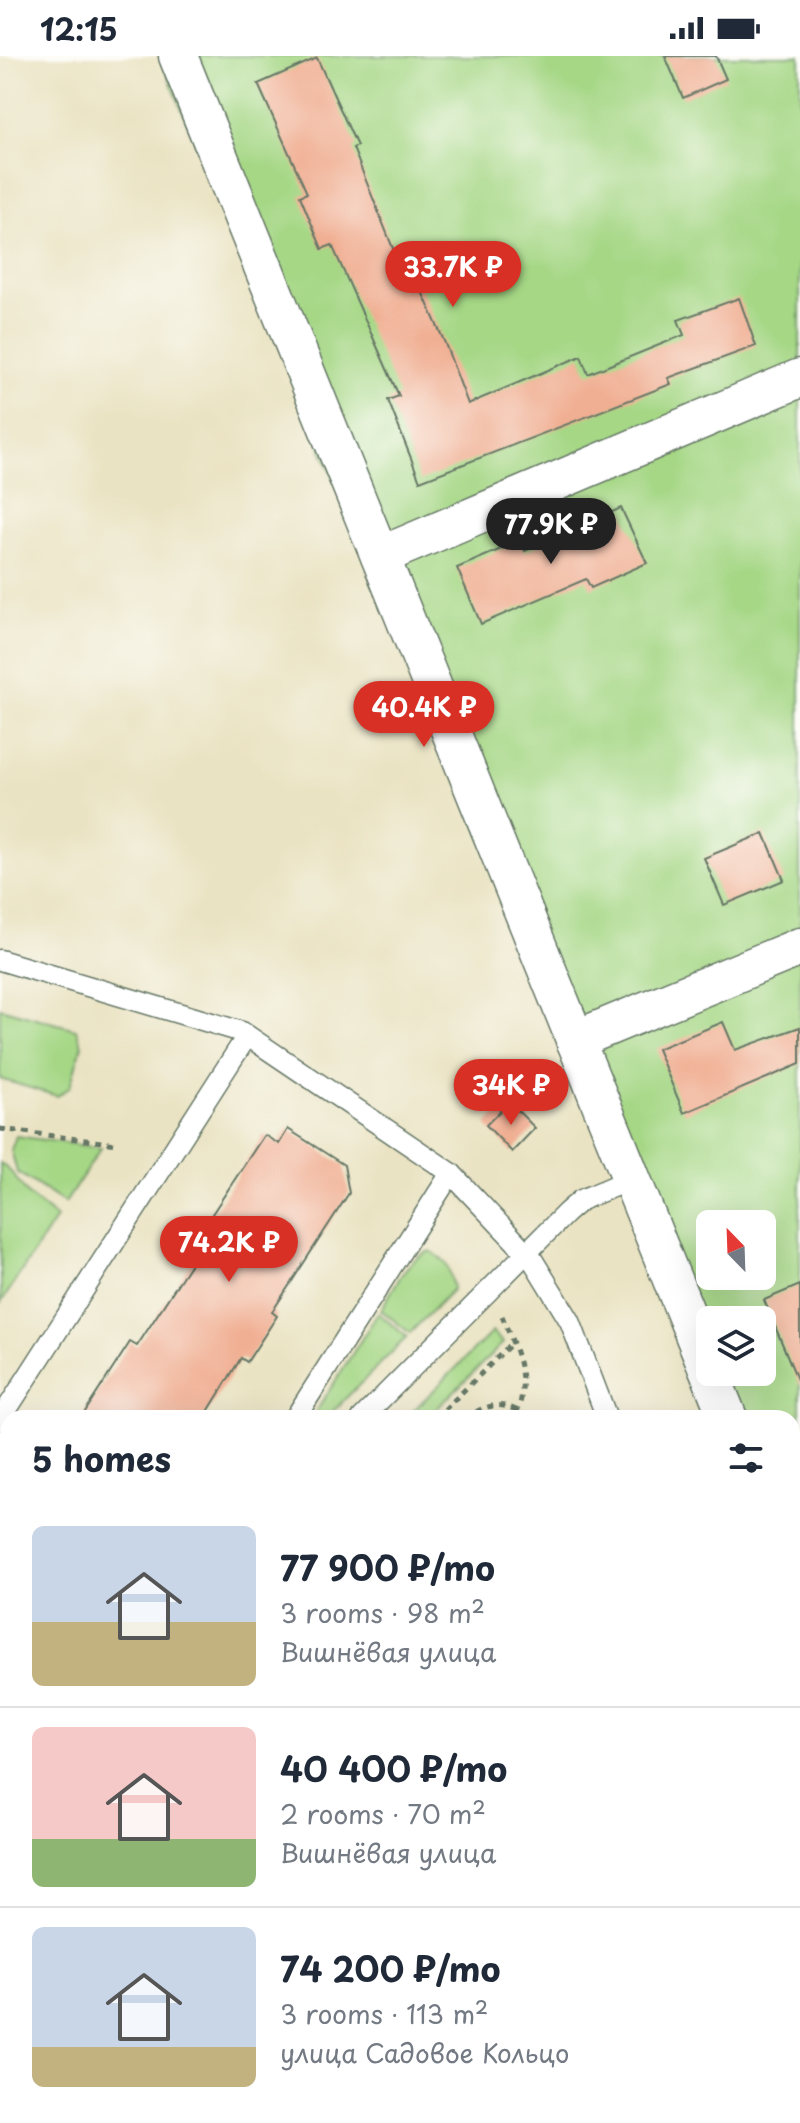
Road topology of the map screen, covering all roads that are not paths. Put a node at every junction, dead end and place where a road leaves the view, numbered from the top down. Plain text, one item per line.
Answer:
1 (183, 58) edge
2 (800, 378) edge
3 (380, 556) junction
4 (800, 947) edge
5 (0, 960) edge
6 (247, 1036) junction
7 (575, 1040) junction
8 (451, 1173) junction
9 (631, 1179) junction
10 (526, 1253) junction
11 (6, 1410) edge
12 (300, 1410) edge
13 (370, 1410) edge
14 (604, 1410) edge
15 (725, 1410) edge

1 - 3 street
2 - 3 street
3 - 7 street
4 - 7 street
5 - 6 lane
6 - 8 lane
6 - 11 lane
7 - 9 street
8 - 10 lane
8 - 12 lane
9 - 10 lane
9 - 15 street
10 - 13 lane
10 - 14 lane

